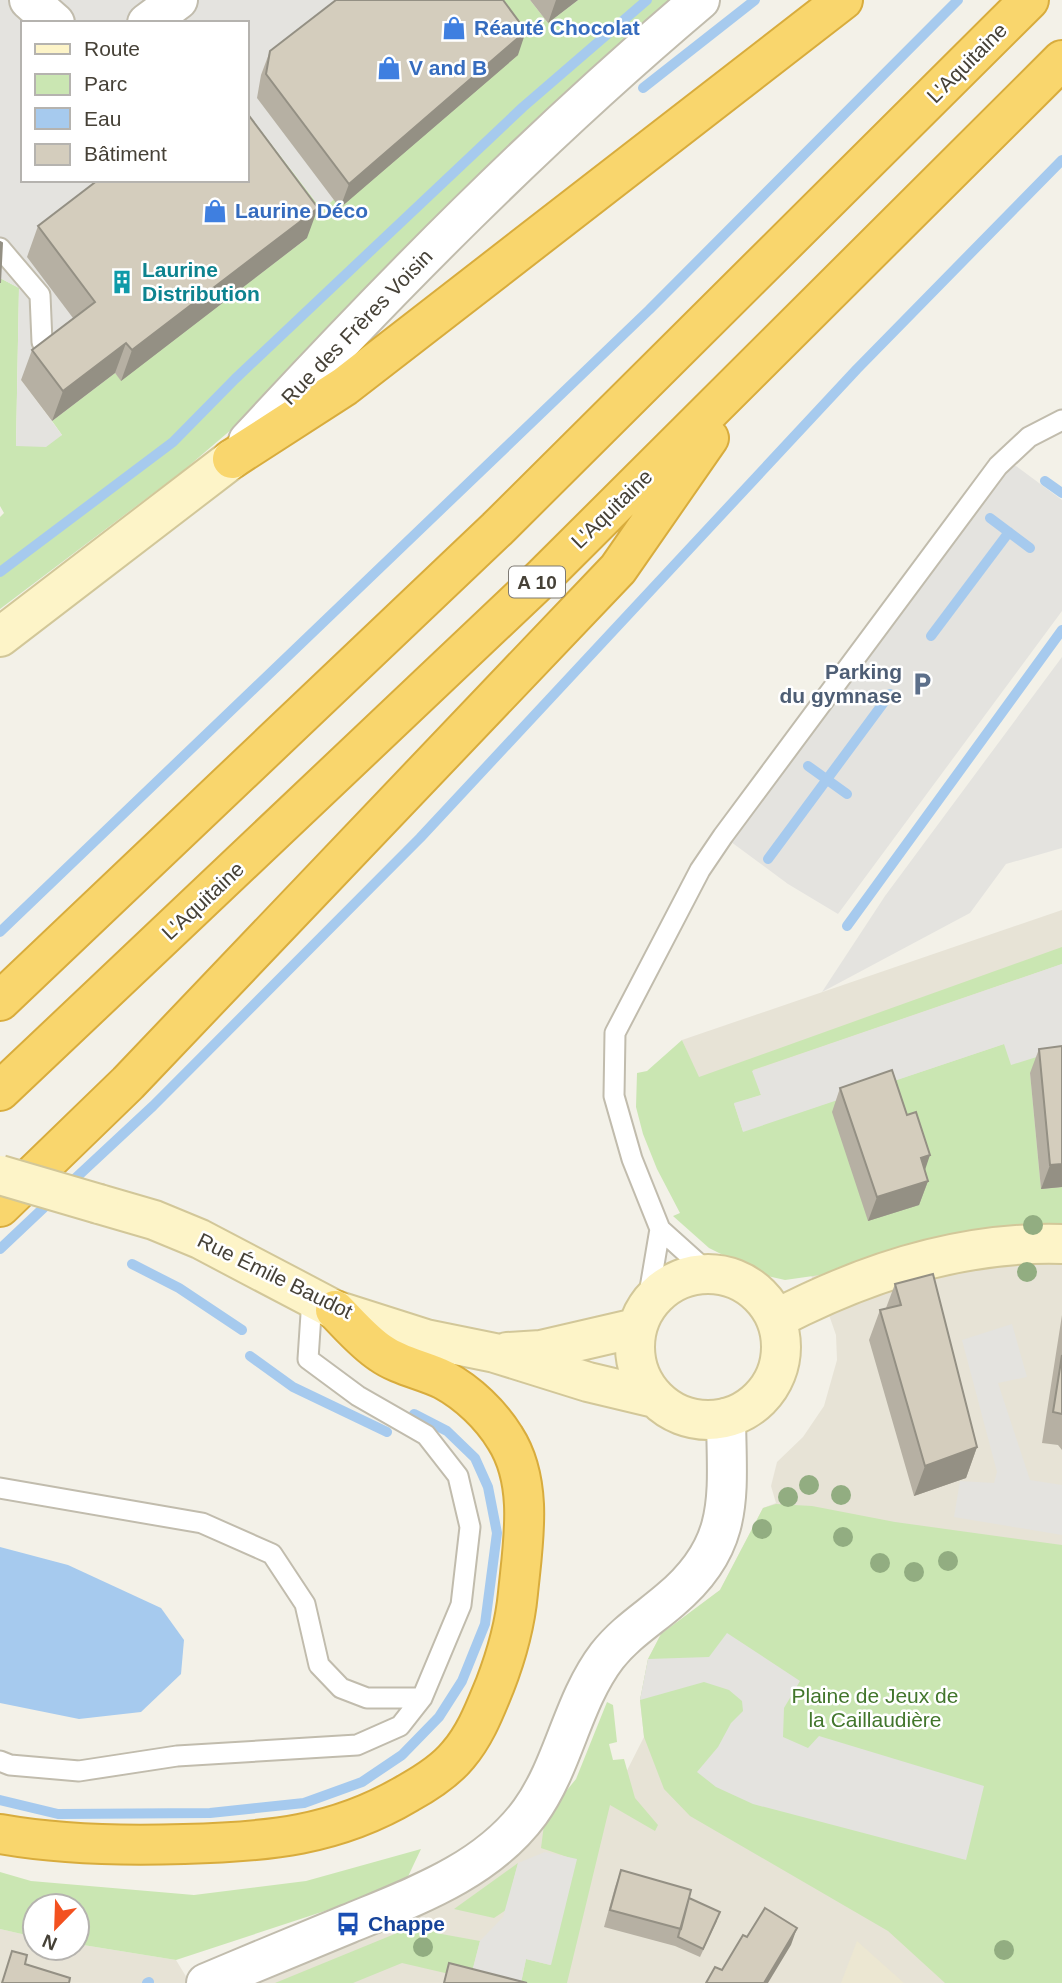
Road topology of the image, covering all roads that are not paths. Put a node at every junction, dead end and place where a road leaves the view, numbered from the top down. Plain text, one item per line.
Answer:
1 (29, 0) edge
2 (178, 0) edge
3 (700, 0) edge
4 (843, 0) edge
5 (1029, 0) edge
6 (53, 21) edge
7 (150, 21) edge
8 (1062, 60) edge
9 (0, 248) edge
10 (42, 342) edge
11 (762, 362) junction
12 (1062, 420) edge
13 (232, 458) junction
14 (0, 637) edge
15 (0, 1001) edge
16 (0, 1091) edge
17 (0, 1175) edge
18 (0, 1207) edge
19 (660, 1230) junction
20 (1062, 1244) edge
21 (709, 1273) junction
22 (323, 1304) junction
23 (642, 1317) junction
24 (776, 1319) junction
25 (495, 1353) junction
26 (655, 1398) junction
27 (726, 1418) junction
28 (0, 1488) edge
29 (422, 1698) junction
30 (0, 1761) edge
31 (0, 1834) edge
32 (206, 1983) edge

1 - 6 street
2 - 7 street
3 - 13 street, Rue des Frères Voisin
4 - 13 highway
5 - 15 highway, L'Aquitaine
8 - 11 highway, L'Aquitaine / A 10
9 - 10 lane
11 - 16 highway, L'Aquitaine / A 10
11 - 18 highway
12 - 19 lane
13 - 14 street, Rue des Frères Voisin
17 - 22 street, Rue Émile Baudot, bridge
19 - 21 lane
19 - 23 lane
20 - 24 street
21 - 23 street
21 - 24 street
22 - 25 street, Rue Émile Baudot
22 - 29 lane
22 - 31 highway
23 - 25 street, Rue Émile Baudot
23 - 26 street
24 - 27 street
25 - 26 street, Rue Émile Baudot
26 - 27 street
27 - 32 street
28 - 29 lane
29 - 30 lane

